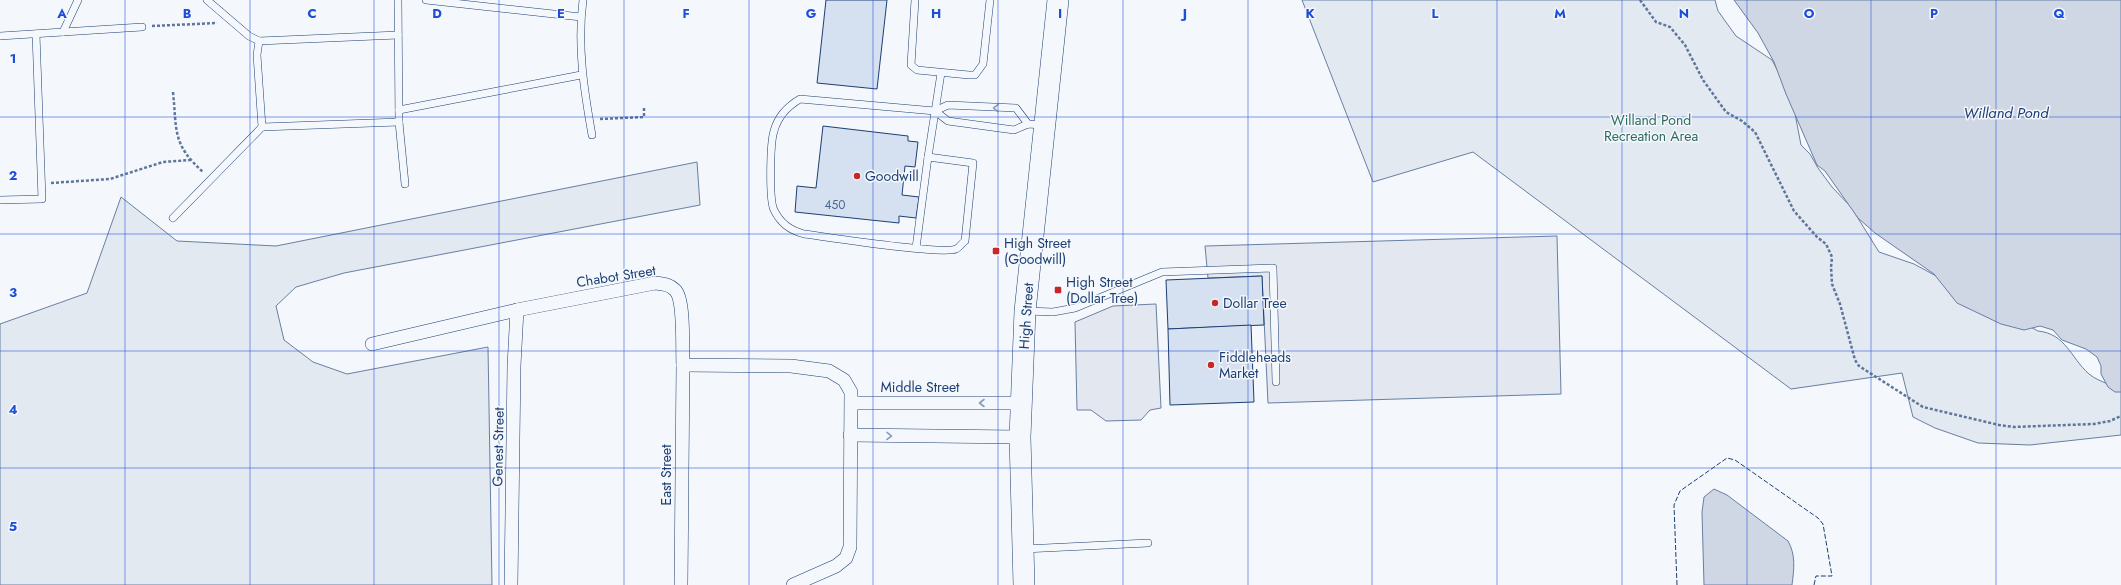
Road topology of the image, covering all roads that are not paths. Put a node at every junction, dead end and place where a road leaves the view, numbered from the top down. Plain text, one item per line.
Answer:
1 (78, 0) edge
2 (207, 0) edge
3 (398, 0) edge
4 (426, 0) edge
5 (583, 0) edge
6 (915, 0) edge
7 (990, 0) edge
8 (1058, 0) edge
9 (580, 17) junction
10 (142, 26) road end
11 (64, 32) junction
12 (36, 34) junction
13 (398, 35) junction
14 (0, 36) edge
15 (259, 41) junction
16 (941, 72) junction
17 (581, 75) junction
18 (399, 110) junction
19 (935, 111) junction
20 (399, 122) junction
21 (1036, 124) junction
22 (262, 127) junction
23 (592, 135) dead end
24 (928, 157) junction
25 (405, 184) dead end
26 (0, 200) edge
27 (173, 218) dead end
28 (916, 248) junction
29 (517, 310) junction
30 (1025, 311) junction
31 (372, 344) dead end
32 (683, 365) junction
33 (1276, 382) dead end
34 (852, 403) junction
35 (1021, 403) junction
36 (850, 435) junction
37 (1020, 437) junction
38 (1148, 543) dead end
39 (1023, 549) junction
40 (511, 585) edge
41 (681, 585) edge
42 (793, 585) edge
43 (1024, 585) edge

1 - 11 lane
2 - 15 lane
3 - 13 lane
4 - 9 lane
5 - 9 lane
6 - 16 lane
7 - 16 lane
8 - 21 main road, High Street
9 - 17 lane
10 - 11 lane
11 - 12 lane
12 - 14 lane
12 - 26 lane
13 - 15 lane
13 - 18 lane
15 - 22 lane
16 - 19 lane
17 - 18 lane
17 - 23 lane
18 - 20 lane
19 - 21 lane
21 -> 19 lane
19 - 24 lane
19 - 28 lane
20 - 22 lane
20 - 25 lane
21 - 30 main road, High Street
22 - 27 lane
24 - 28 lane
24 - 28 lane
29 - 31 street, Chabot Street
29 - 32 street, Chabot Street
29 - 40 street, Genest Street
30 - 33 lane
30 - 35 main road, High Street
32 - 34 street
32 - 41 street, East Street
35 -> 34 street, Middle Street
34 - 36 street
35 - 37 main road, High Street
36 -> 37 street
36 - 42 street
37 - 39 main road, High Street
38 - 39 lane
39 - 43 main road, High Street

